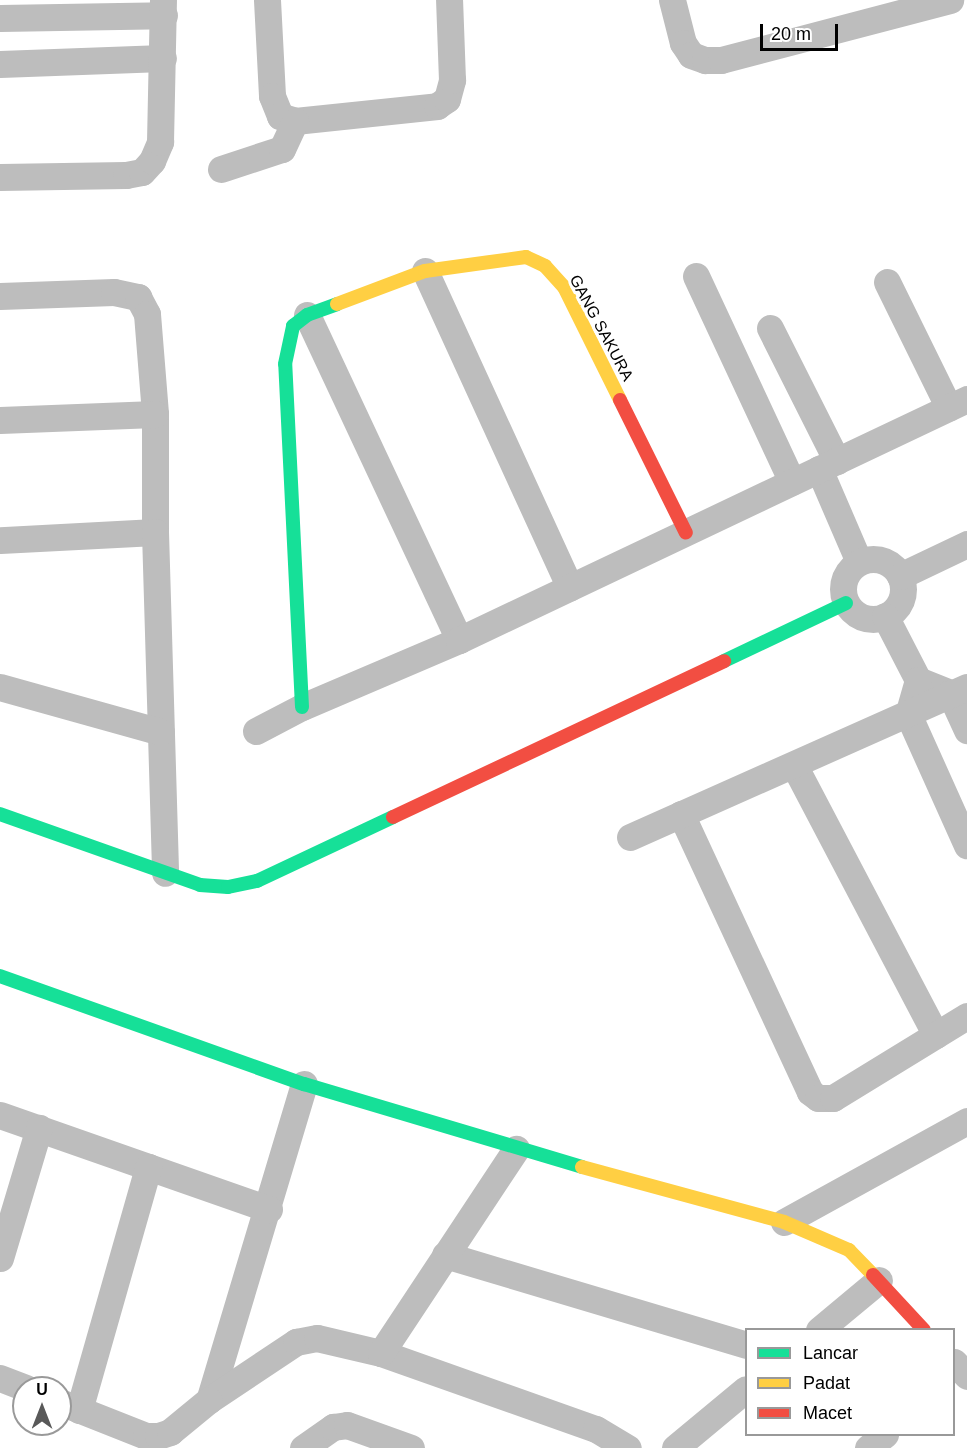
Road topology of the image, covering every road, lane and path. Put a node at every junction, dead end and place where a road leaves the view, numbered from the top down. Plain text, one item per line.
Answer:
1 (267, 0) edge
2 (449, 0) edge
3 (672, 0) edge
4 (950, 0) edge
5 (163, 7) edge
6 (0, 18) edge
7 (163, 58) junction
8 (0, 64) edge
9 (295, 122) junction
10 (220, 169) dead end
11 (0, 177) edge
12 (425, 271) junction
13 (696, 276) dead end
14 (887, 282) dead end
15 (0, 296) edge
16 (307, 315) junction
17 (770, 328) dead end
18 (958, 404) edge
19 (155, 414) junction
20 (0, 420) edge
21 (828, 465) junction
22 (792, 482) junction
23 (155, 532) junction
24 (686, 533) junction
25 (0, 540) edge
26 (967, 544) edge
27 (859, 562) junction
28 (900, 576) junction
29 (570, 587) junction
30 (846, 603) junction
31 (885, 616) junction
32 (459, 640) junction
33 (918, 680) junction
34 (0, 687) edge
35 (958, 690) edge
36 (302, 706) junction
37 (908, 714) junction
38 (967, 730) edge
39 (256, 731) dead end
40 (162, 732) junction
41 (794, 765) junction
42 (0, 814) edge
43 (681, 814) junction
44 (630, 837) dead end
45 (967, 845) edge
46 (165, 873) junction
47 (0, 976) edge
48 (967, 1016) edge
49 (936, 1035) junction
50 (304, 1084) junction
51 (0, 1114) edge
52 (39, 1128) junction
53 (963, 1129) edge
54 (516, 1149) junction
55 (148, 1167) junction
56 (269, 1209) junction
57 (784, 1222) junction
58 (445, 1255) junction
59 (0, 1258) edge
60 (879, 1280) junction
61 (820, 1328) edge
62 (923, 1328) edge
63 (745, 1344) edge
64 (381, 1353) junction
65 (745, 1391) edge
66 (72, 1397) edge
67 (209, 1400) junction
68 (72, 1407) edge
69 (883, 1436) edge
70 (303, 1448) edge
71 (411, 1448) edge
72 (628, 1448) edge
73 (675, 1448) edge
74 (868, 1448) edge

1 - 9 street
2 - 9 street
3 - 4 street
5 - 6 street
5 - 7 street
7 - 8 street
7 - 11 street
9 - 10 street
12 - 16 street, GANG SAKURA
12 - 24 street, GANG SAKURA
12 - 29 street
13 - 22 street
14 - 18 street
15 - 19 street
16 - 32 street
16 - 36 street, GANG SAKURA
17 - 21 street
18 - 21 street
19 - 20 street
19 - 23 street
21 - 22 street
21 - 27 street
22 - 24 street
23 - 25 street
23 - 40 street
24 - 29 street
26 - 28 street
27 - 28 street
27 - 30 street
28 - 31 street
29 - 32 street
30 - 31 street
30 - 46 street
31 - 33 street
32 - 36 street
33 - 35 street
33 - 37 street
34 - 40 street
35 - 37 street
35 - 38 street
36 - 39 street
37 - 41 street
37 - 45 street
40 - 46 street
41 - 43 street
41 - 49 street
42 - 46 street
43 - 44 street
43 - 49 street
47 - 50 street
48 - 49 street
50 - 54 street
50 - 56 street
51 - 52 street
52 - 55 street
52 - 59 street
53 - 57 street
54 - 57 street
54 - 58 street
55 - 56 street
55 - 66 street
56 - 67 street
57 - 60 street
58 - 63 street
58 - 64 street
60 - 61 street
60 - 62 street
64 - 67 street
64 - 72 street
65 - 73 street
67 - 68 street
69 - 74 street
70 - 71 street

